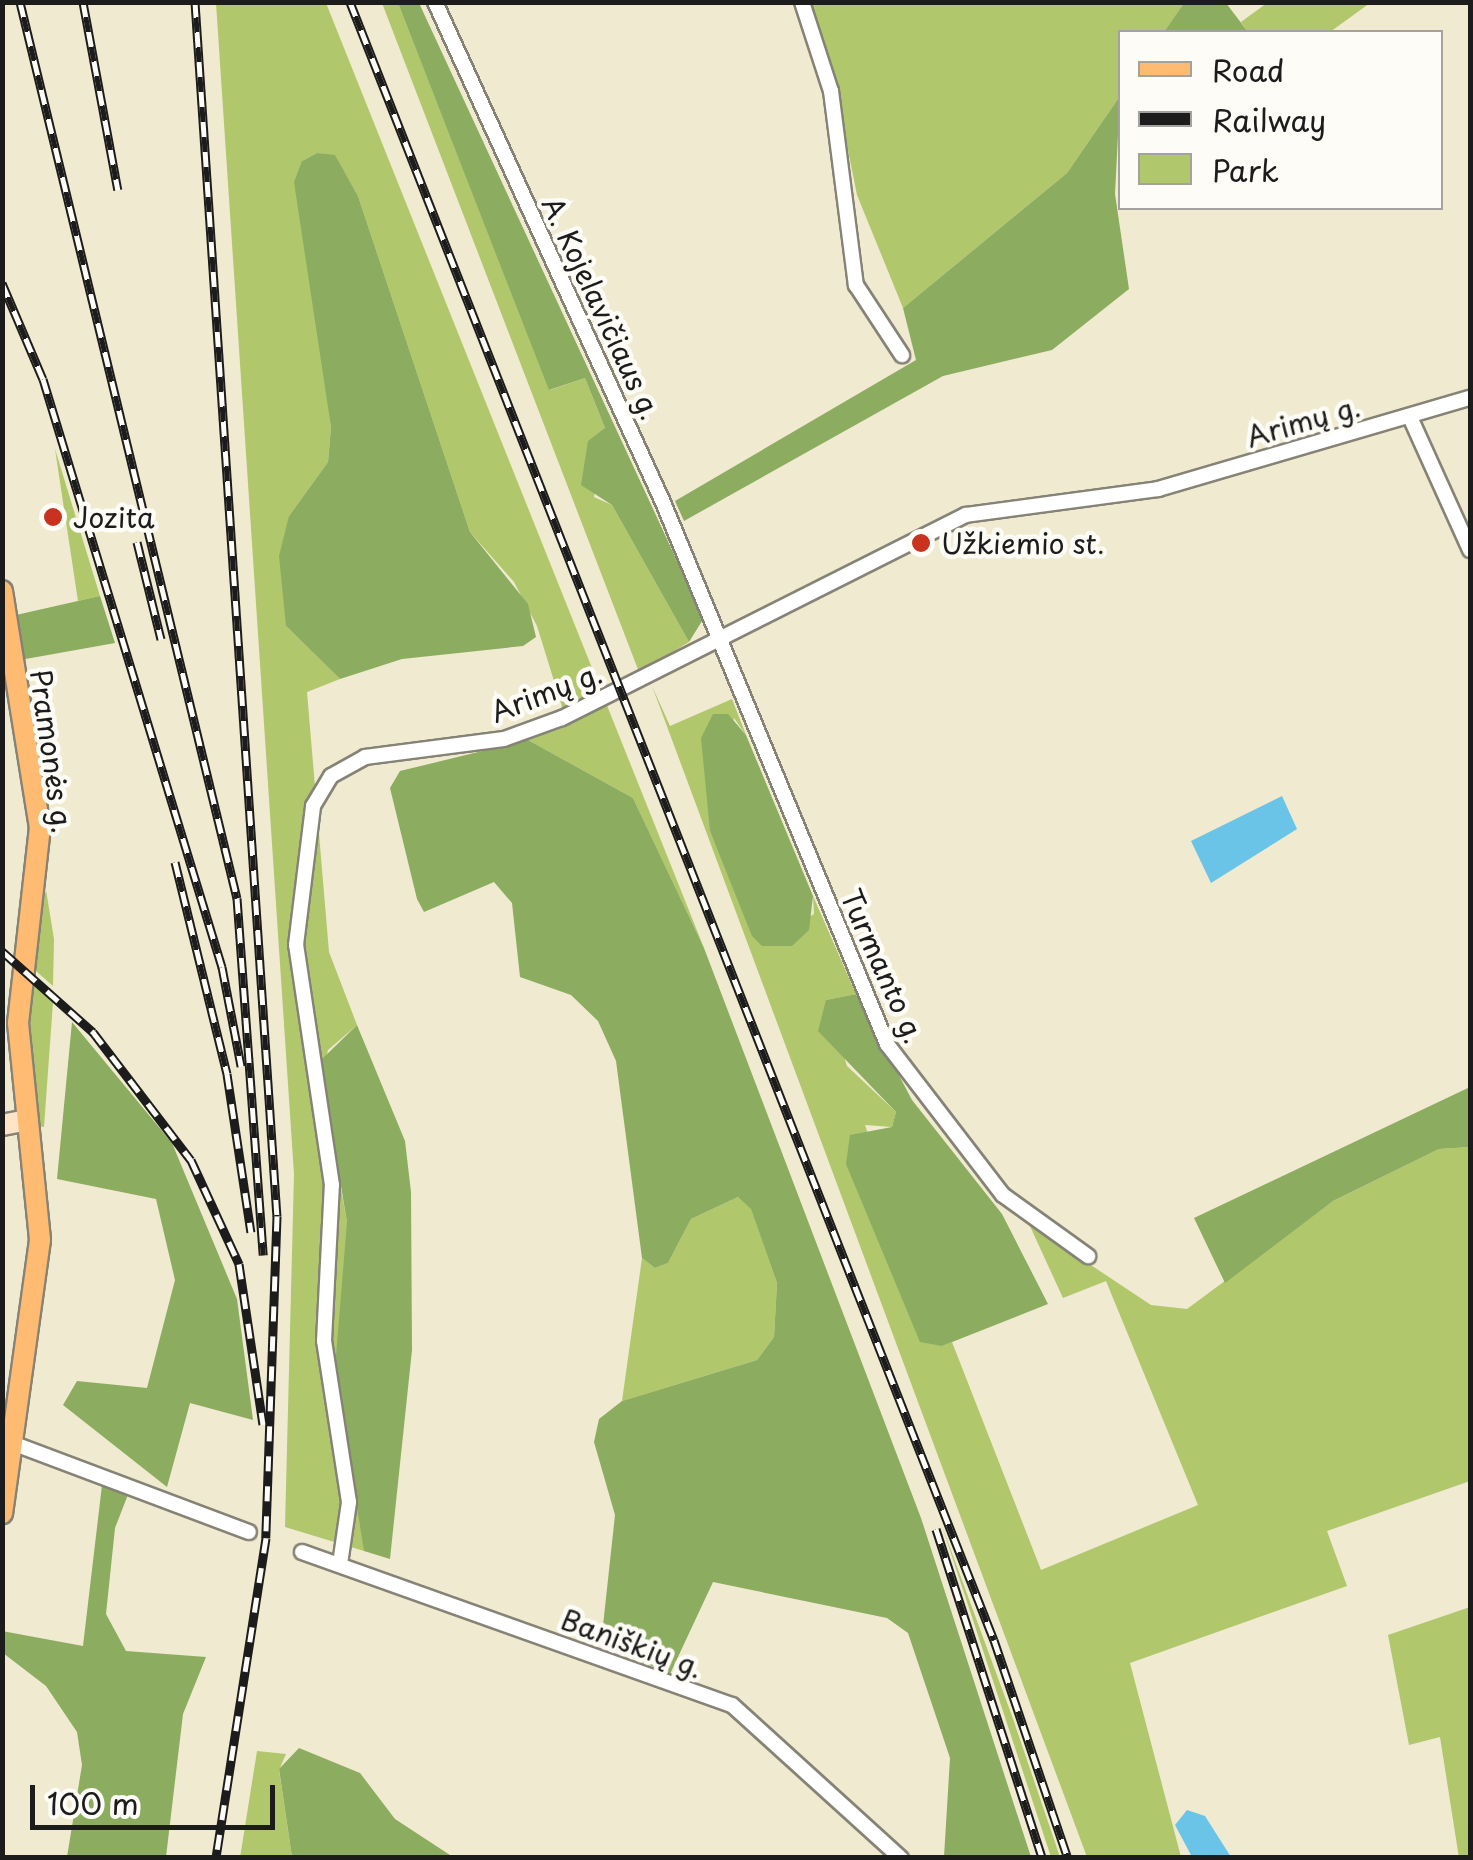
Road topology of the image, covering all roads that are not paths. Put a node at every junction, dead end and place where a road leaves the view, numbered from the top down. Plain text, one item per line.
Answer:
1 (435, 2) edge
2 (802, 2) edge
3 (902, 355) dead end
4 (1470, 398) edge
5 (1410, 417) junction
6 (1470, 550) edge
7 (2, 591) edge
8 (720, 636) junction
9 (28, 1120) junction
10 (2, 1125) edge
11 (1088, 1256) dead end
12 (12, 1443) junction
13 (2, 1513) edge
14 (249, 1532) dead end
15 (302, 1552) dead end
16 (340, 1564) junction
17 (901, 1858) edge

1 - 8 street, A. Kojelavičiaus g.
2 - 3 street
4 - 5 street, Arimų g.
5 - 6 street
5 - 8 street, Arimų g.
7 - 9 main road, Pramonės g.
8 - 11 street, Turmanto g.
8 - 16 street, Arimų g.
9 - 10 main road
9 - 12 main road, Pramonės g.
12 - 13 main road, Pramonės g.
12 - 14 street
15 - 16 street, Baniškių g.
16 - 17 street, Baniškių g.

